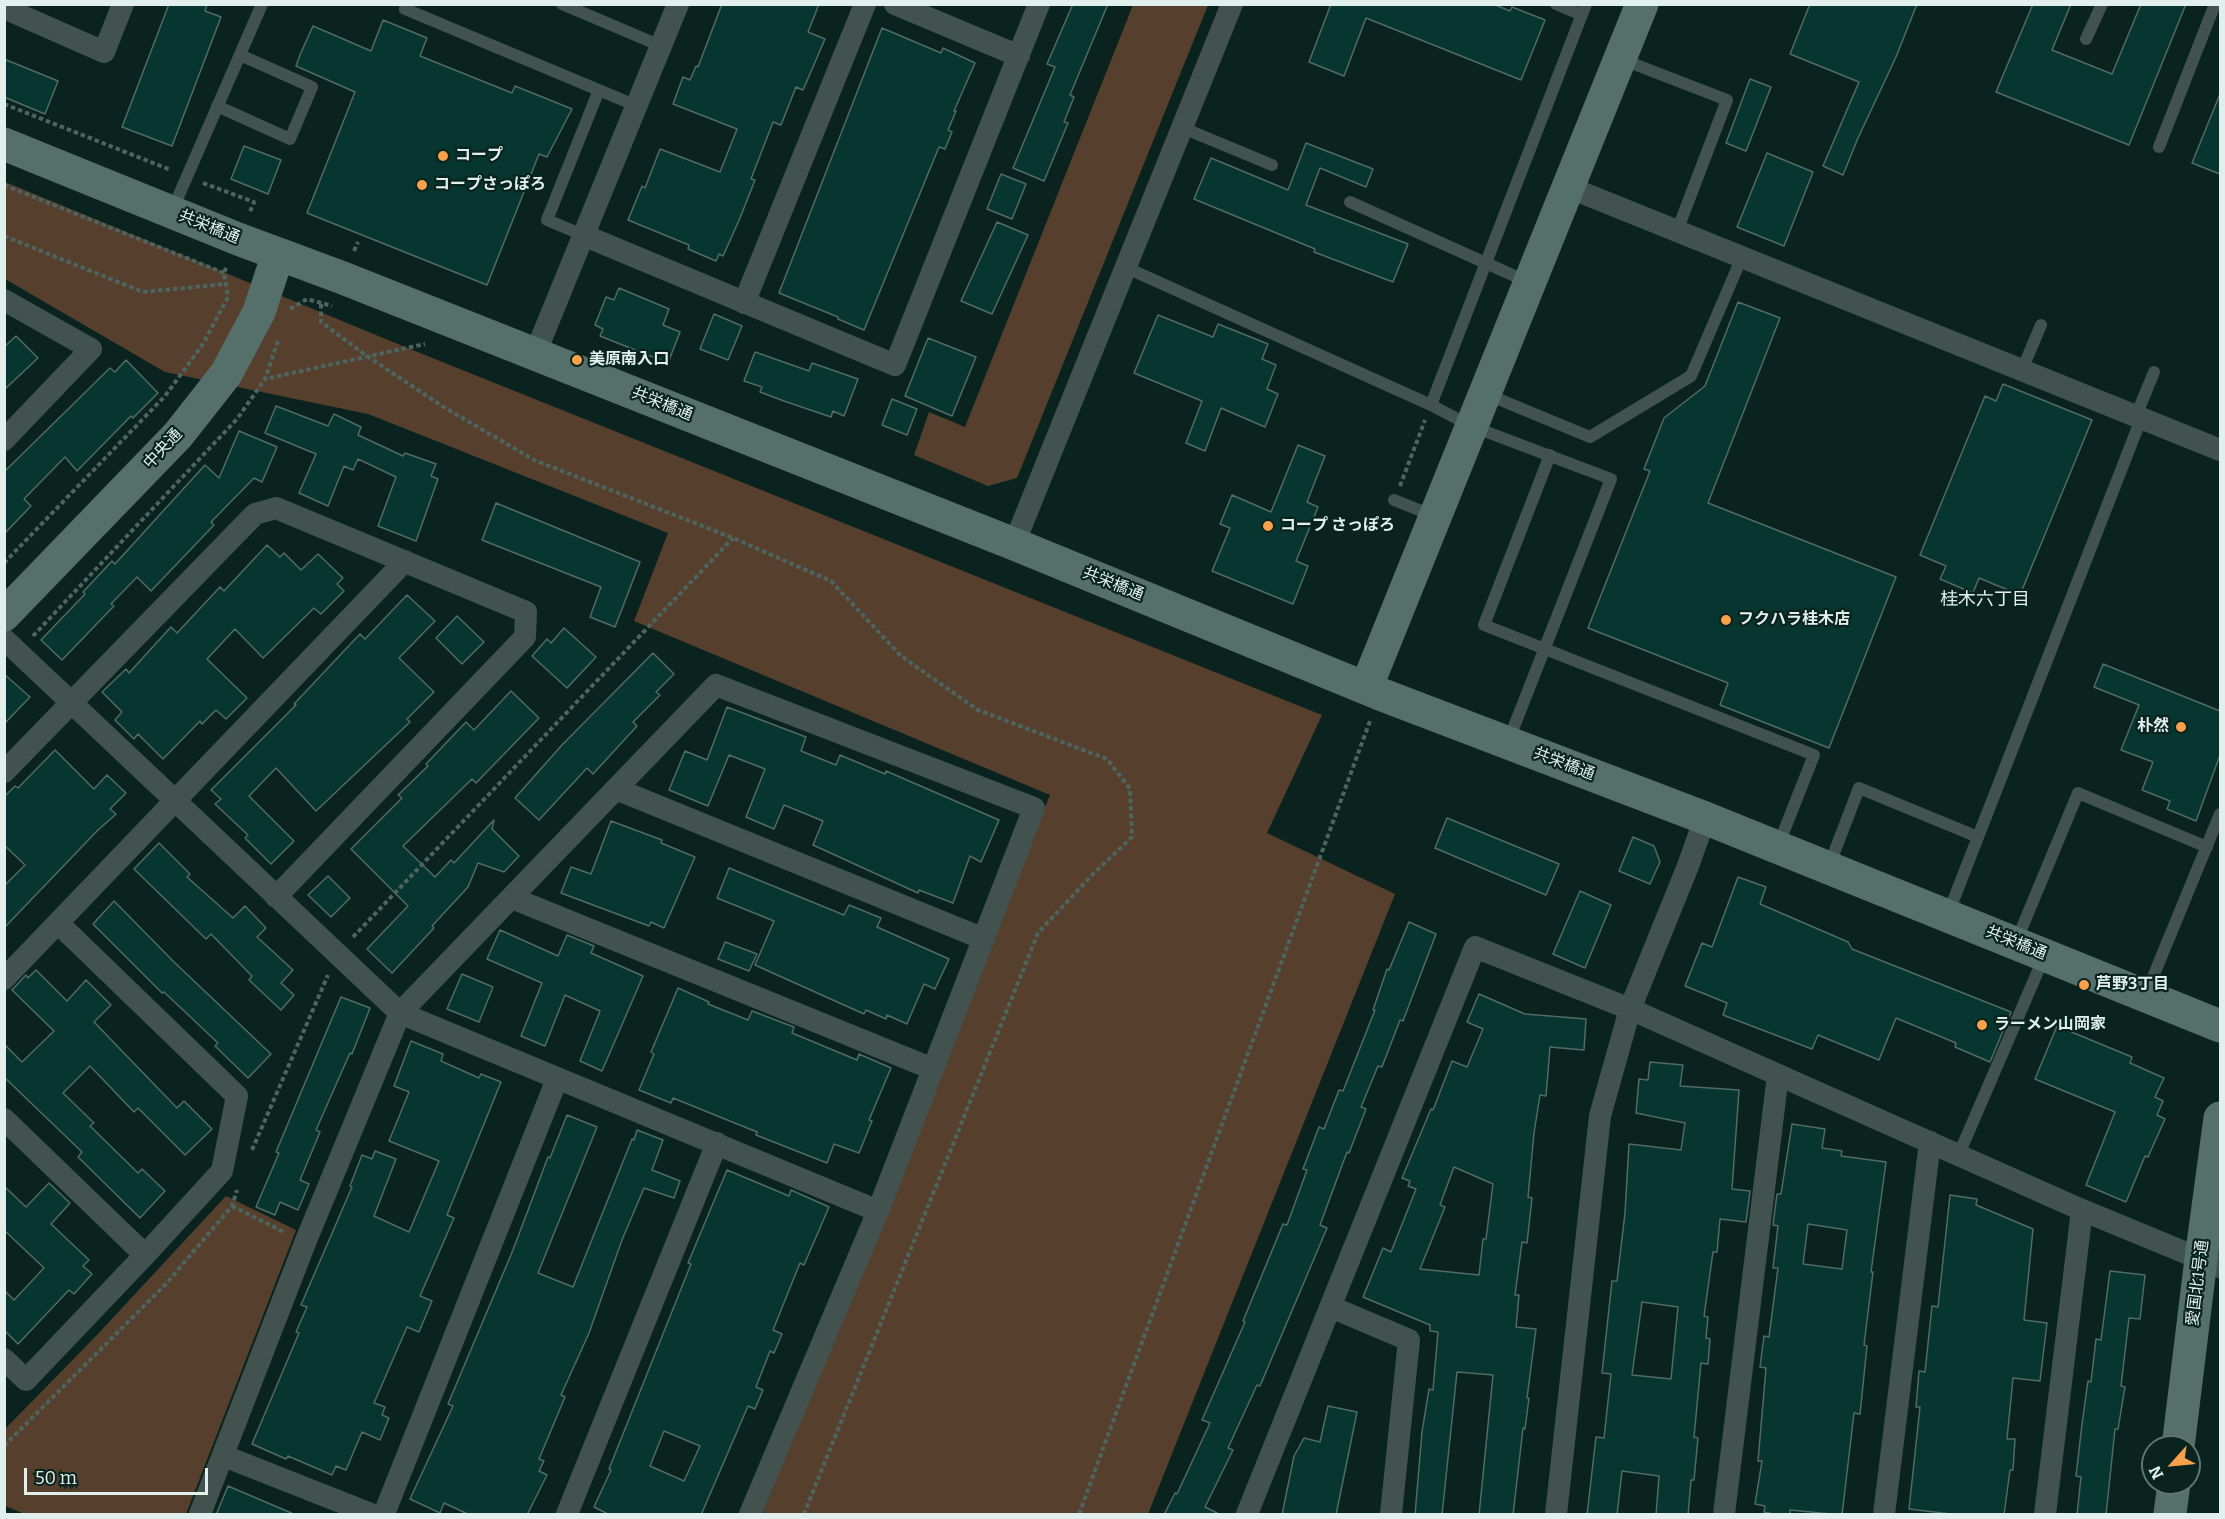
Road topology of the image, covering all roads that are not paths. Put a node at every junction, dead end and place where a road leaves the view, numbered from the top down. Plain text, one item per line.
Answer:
1 (123, 4) edge
2 (262, 4) edge
3 (406, 4) edge
4 (562, 4) edge
5 (678, 4) edge
6 (865, 4) edge
7 (895, 4) edge
8 (1039, 4) edge
9 (1232, 4) edge
10 (1556, 4) edge
11 (1642, 4) edge
12 (2102, 4) edge
13 (2215, 4) edge
14 (4, 8) edge
15 (1584, 10) edge
16 (2086, 39) dead end
17 (661, 46) junction
18 (240, 55) junction
19 (1019, 56) junction
20 (1620, 58) junction
21 (599, 90) junction
22 (217, 106) junction
23 (637, 106) junction
24 (1183, 128) junction
25 (4, 144) edge
26 (2159, 147) dead end
27 (1272, 165) dead end
28 (1568, 187) junction
29 (1350, 202) dead end
30 (171, 212) junction
31 (1677, 231) junction
32 (583, 235) junction
33 (278, 254) junction
34 (1742, 257) junction
35 (1486, 263) junction
36 (1127, 268) junction
37 (1529, 283) junction
38 (4, 300) edge
39 (744, 303) junction
40 (2041, 325) dead end
41 (535, 354) junction
42 (2022, 370) junction
43 (2154, 372) dead end
44 (1484, 393) junction
45 (1431, 405) junction
46 (2139, 417) junction
47 (1472, 426) junction
48 (4, 440) edge
49 (2220, 450) edge
50 (1550, 455) junction
51 (1394, 500) road end
52 (1435, 516) junction
53 (1014, 544) junction
54 (405, 561) junction
55 (4, 615) edge
56 (11, 645) edge
57 (1545, 649) junction
58 (1373, 691) junction
59 (72, 702) junction
60 (1508, 742) junction
61 (4, 772) edge
62 (616, 789) junction
63 (176, 800) junction
64 (2220, 814) edge
65 (1705, 818) junction
66 (1978, 837) junction
67 (1777, 847) junction
68 (2207, 847) junction
69 (1828, 867) junction
70 (276, 897) junction
71 (512, 898) junction
72 (1948, 915) junction
73 (58, 923) junction
74 (984, 939) junction
75 (2030, 949) junction
76 (4, 979) edge
77 (2145, 995) junction
78 (1630, 1009) junction
79 (400, 1013) junction
80 (2220, 1026) edge
81 (933, 1069) junction
82 (1778, 1075) junction
83 (557, 1079) junction
84 (2220, 1118) edge
85 (4, 1119) edge
86 (1930, 1142) junction
87 (717, 1143) junction
88 (1959, 1154) junction
89 (2082, 1210) junction
90 (878, 1211) junction
91 (146, 1256) junction
92 (2211, 1263) edge
93 (1331, 1307) junction
94 (4, 1359) edge
95 (2180, 1435) edge
96 (224, 1456) junction
97 (2172, 1495) edge
98 (200, 1515) edge
99 (371, 1515) edge
100 (384, 1515) edge
101 (567, 1515) edge
102 (750, 1515) edge
103 (1247, 1515) edge
104 (1391, 1515) edge
105 (1556, 1515) edge
106 (1724, 1515) edge
107 (1884, 1515) edge
108 (2044, 1515) edge
109 (2170, 1515) edge

1 - 14 street
2 - 18 lane
3 - 21 lane
4 - 17 lane
5 - 17 street
6 - 39 street
7 - 19 street
8 - 19 street
9 - 24 street
10 - 15 lane
11 - 20 street
12 - 16 lane
13 - 26 lane
15 - 35 lane
17 - 23 street
18 - 22 lane
18 - 22 lane
19 - 39 street
20 - 28 street
20 - 31 lane
21 - 23 lane
21 - 32 lane
22 - 30 lane
23 - 32 street
24 - 27 lane
24 - 36 street
25 - 30 street, 共栄橋通
28 - 31 street
28 - 37 street
29 - 35 lane
30 - 33 street, 共栄橋通
31 - 34 street
32 - 39 street
32 - 41 street
33 - 41 street, 共栄橋通
33 - 55 street, 中央通
34 - 42 street
34 - 44 lane
35 - 37 lane
35 - 45 lane
36 - 45 lane
36 - 53 street
37 - 44 street
38 - 48 street
40 - 42 lane
41 - 53 street, 共栄橋通
42 - 46 street
43 - 46 lane
44 - 47 street
45 - 47 lane
46 - 49 street
46 - 66 lane
47 - 50 lane
47 - 52 street
50 - 57 lane
50 - 57 lane
51 - 52 lane
52 - 58 street
53 - 58 street, 共栄橋通
54 - 59 street
54 - 63 street
54 - 70 street
56 - 59 street
57 - 60 lane
57 - 67 lane
58 - 60 street, 共栄橋通
59 - 61 street
59 - 63 street
60 - 65 street, 共栄橋通
62 - 71 street
62 - 74 street
62 - 74 street
63 - 70 street
63 - 73 street
64 - 68 lane
65 - 67 street, 共栄橋通
65 - 78 street
66 - 69 lane
66 - 72 lane
67 - 69 street, 共栄橋通
68 - 75 lane
68 - 77 lane
69 - 72 street, 共栄橋通
70 - 79 street
71 - 79 street
71 - 81 street
72 - 75 street, 共栄橋通
73 - 76 street
73 - 91 street
74 - 81 street
75 - 77 street, 共栄橋通
75 - 88 lane
77 - 80 street, 共栄橋通
78 - 82 street
78 - 93 street
78 - 105 street
79 - 83 street
79 - 96 street
81 - 90 street
82 - 86 street
82 - 106 street
83 - 87 street
83 - 100 street
84 - 92 street, 愛国北1号通
85 - 91 street
86 - 88 street
86 - 107 street
87 - 90 street
87 - 101 street
88 - 89 street
89 - 92 street
89 - 108 street
90 - 102 street
91 - 94 street
92 - 95 street, 愛国北1号通
93 - 103 street
93 - 104 street
96 - 98 street
96 - 99 street
97 - 109 street

